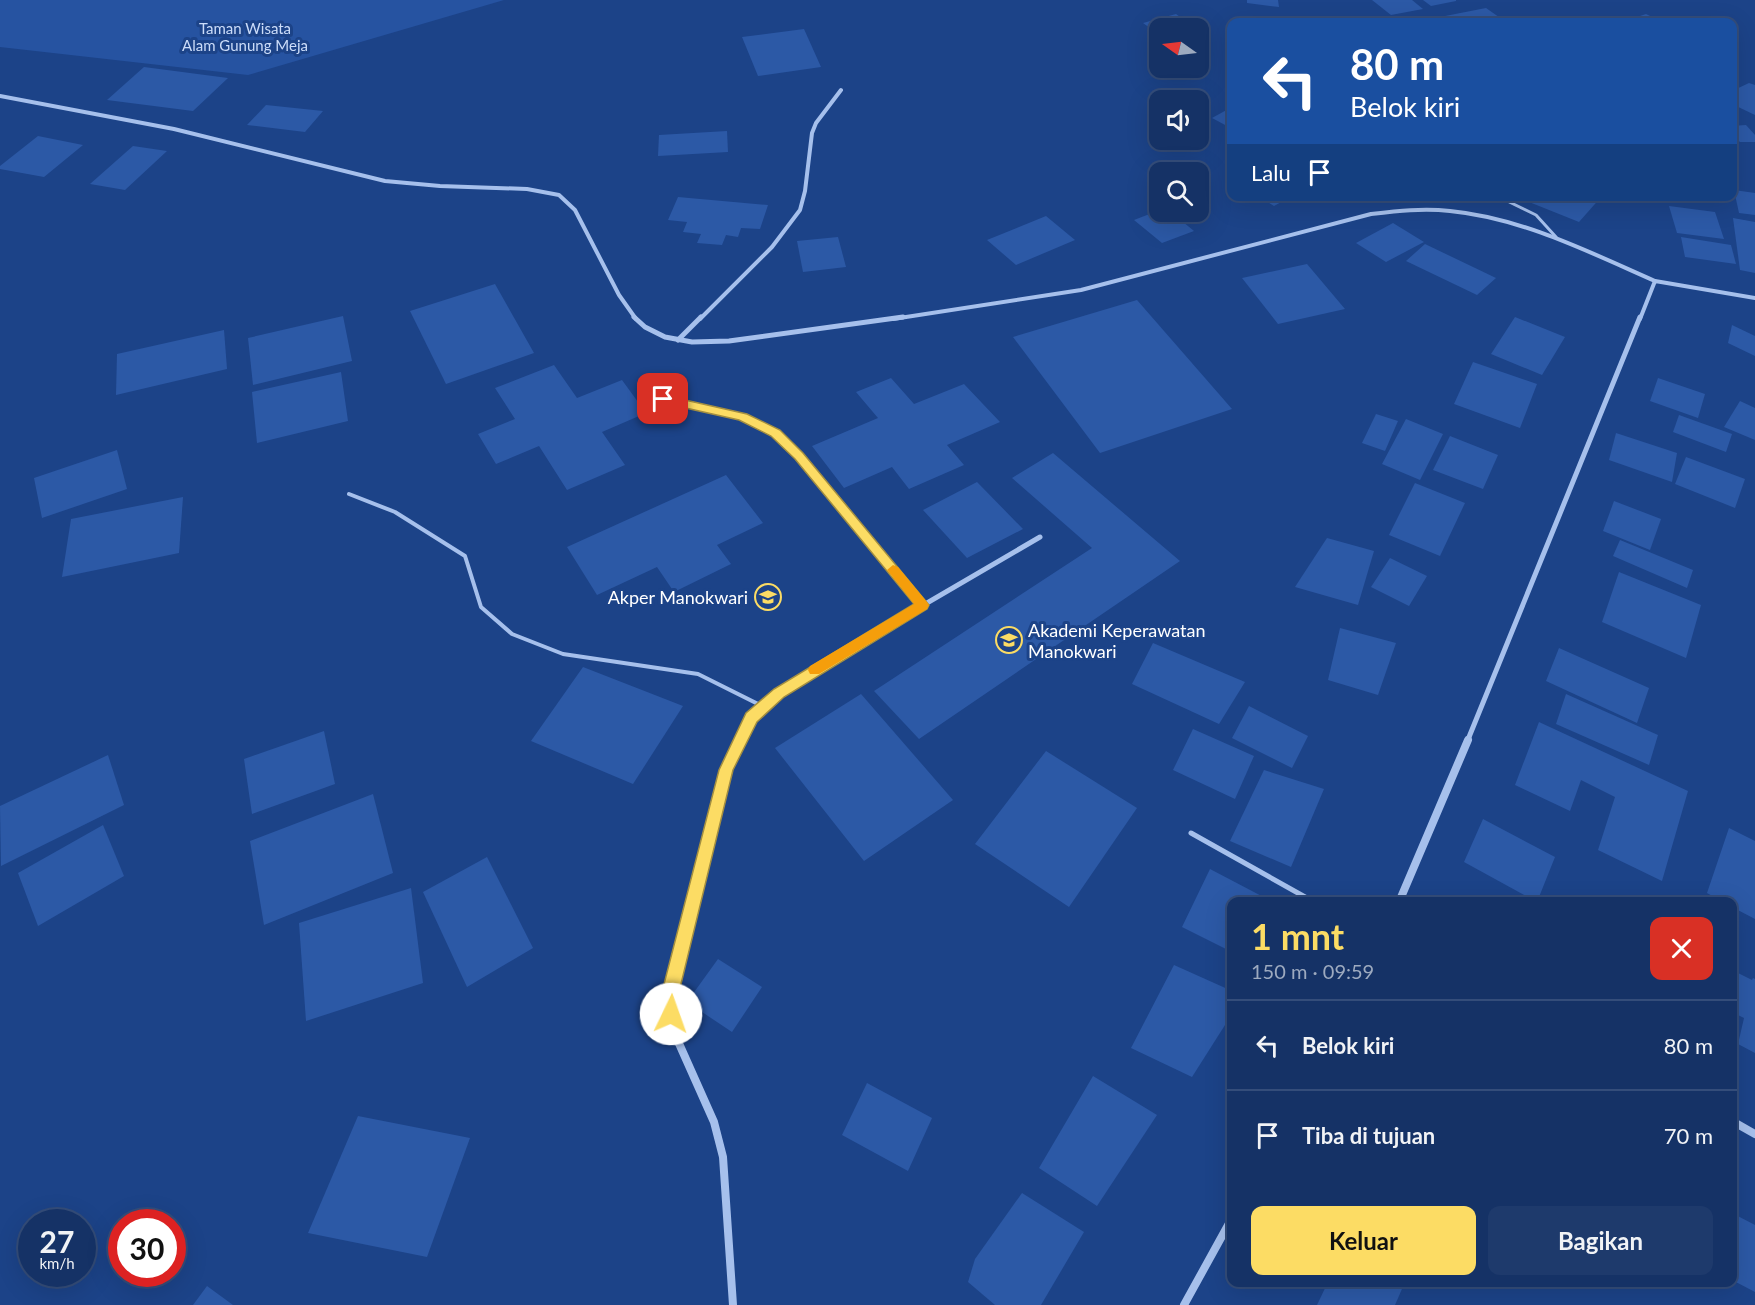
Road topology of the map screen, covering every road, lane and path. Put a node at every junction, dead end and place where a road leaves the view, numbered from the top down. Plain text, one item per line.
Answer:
1 (841, 90) dead end
2 (0, 96) edge
3 (1507, 201) edge
4 (1556, 237) junction
5 (1655, 281) junction
6 (1755, 298) edge
7 (678, 340) junction
8 (663, 399) dead end
9 (349, 494) dead end
10 (1040, 537) dead end
11 (923, 605) junction
12 (764, 707) junction
13 (1191, 833) dead end
14 (1305, 897) edge
15 (1401, 897) edge
16 (1737, 1124) edge
17 (1755, 1134) edge
18 (1227, 1227) edge
19 (733, 1305) edge
20 (1184, 1305) edge

1 - 7 street
2 - 7 street
3 - 4 lane
4 - 5 street
4 - 7 street
5 - 6 street
5 - 15 street
8 - 11 street
9 - 12 lane
10 - 11 street
11 - 12 street
12 - 19 street
13 - 14 lane
16 - 17 street
18 - 20 street

